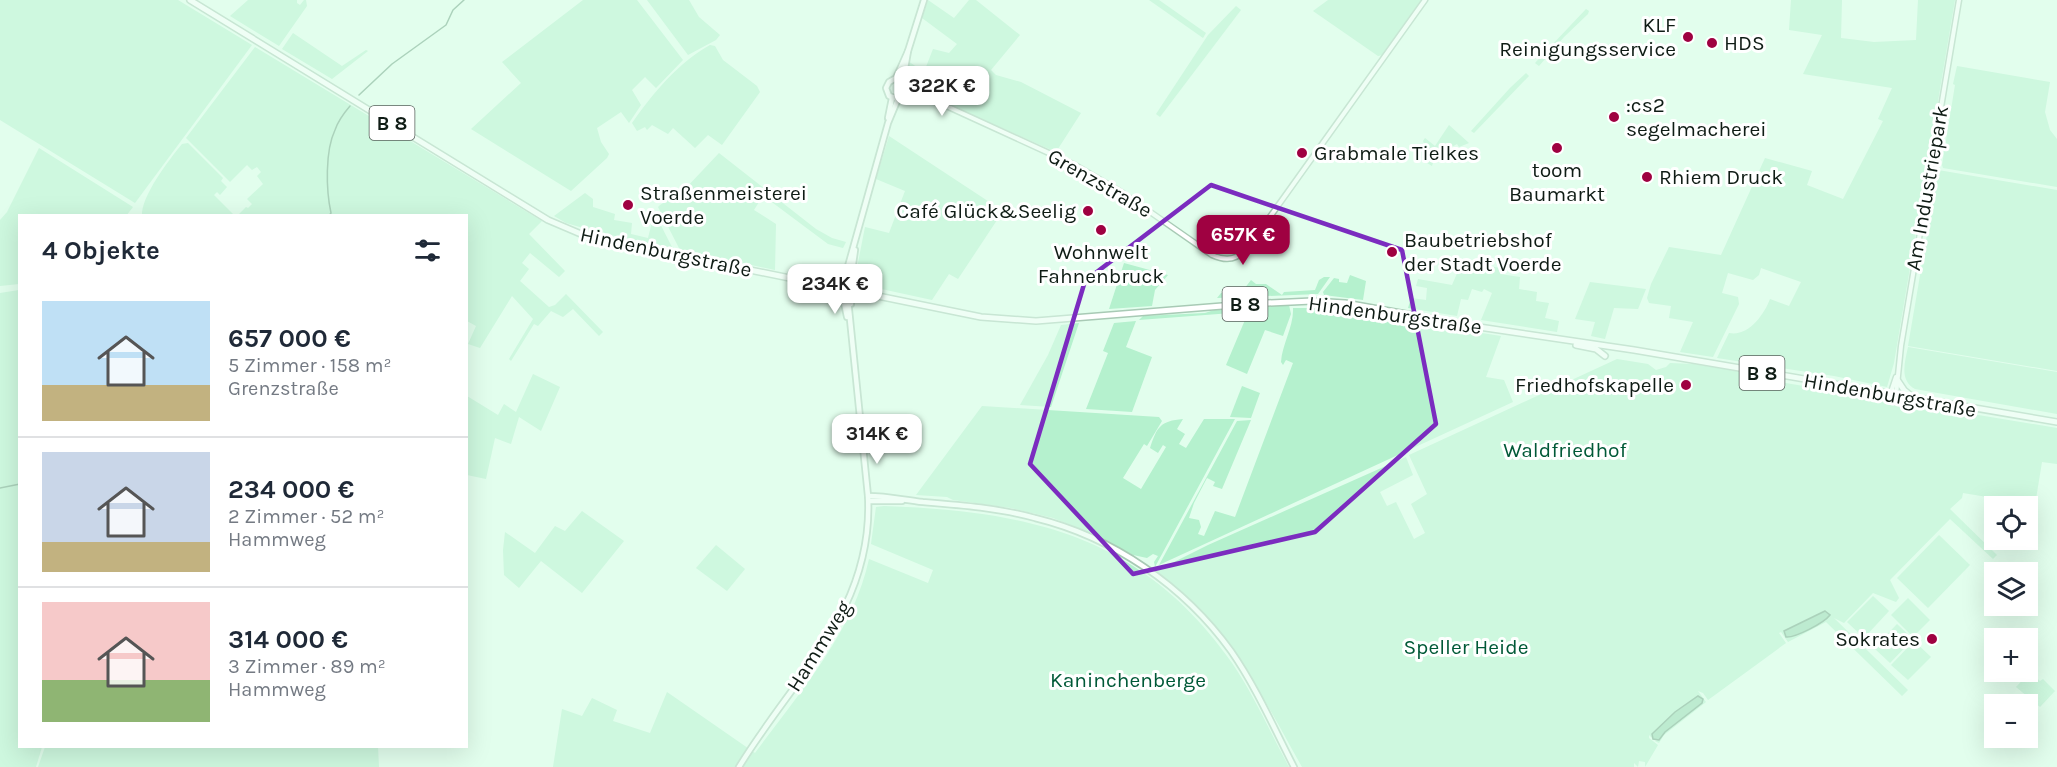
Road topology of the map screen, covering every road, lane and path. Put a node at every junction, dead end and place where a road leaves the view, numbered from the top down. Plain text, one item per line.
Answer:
1 (190, 0) edge
2 (924, 0) edge
3 (1425, 0) edge
4 (1959, 0) edge
5 (908, 51) junction
6 (896, 78) junction
7 (903, 80) junction
8 (907, 88) junction
9 (905, 95) junction
10 (895, 99) junction
11 (930, 99) junction
12 (856, 242) junction
13 (849, 290) junction
14 (851, 337) junction
15 (1558, 339) junction
16 (1605, 356) dead end
17 (1897, 379) junction
18 (1893, 396) junction
19 (1916, 400) junction
20 (2057, 423) edge
21 (868, 498) junction
22 (740, 766) edge
23 (1294, 767) edge

1 - 13 main road, Hindenburgstraße / B 8
2 - 5 main road, Hammweg
3 - 11 street, Grenzstraße
4 - 17 street, Am Industriepark
5 - 6 main road, Hammweg
5 - 7 main road, Hammweg
6 - 7 main road
6 - 10 main road, Hammweg
7 - 8 main road
8 - 9 main road
8 - 11 street, Grenzstraße
9 - 10 main road
9 - 11 street, Grenzstraße
10 - 12 main road, Hammweg
12 - 13 main road, Hammweg
12 - 13 main road, Hammweg
13 - 14 main road, Hammweg
13 - 14 main road, Hammweg
13 - 15 main road, Hindenburgstraße / B 8
14 - 21 main road, Hammweg
15 - 16 main road, Hindenburgstraße / B 8
15 - 18 main road, Hindenburgstraße / B 8
17 - 18 street, Am Industriepark
17 - 19 main road
18 - 19 main road, Hindenburgstraße / B 8
19 - 20 main road, Hindenburgstraße / B 8
21 - 22 main road, Hammweg
21 - 23 main road

